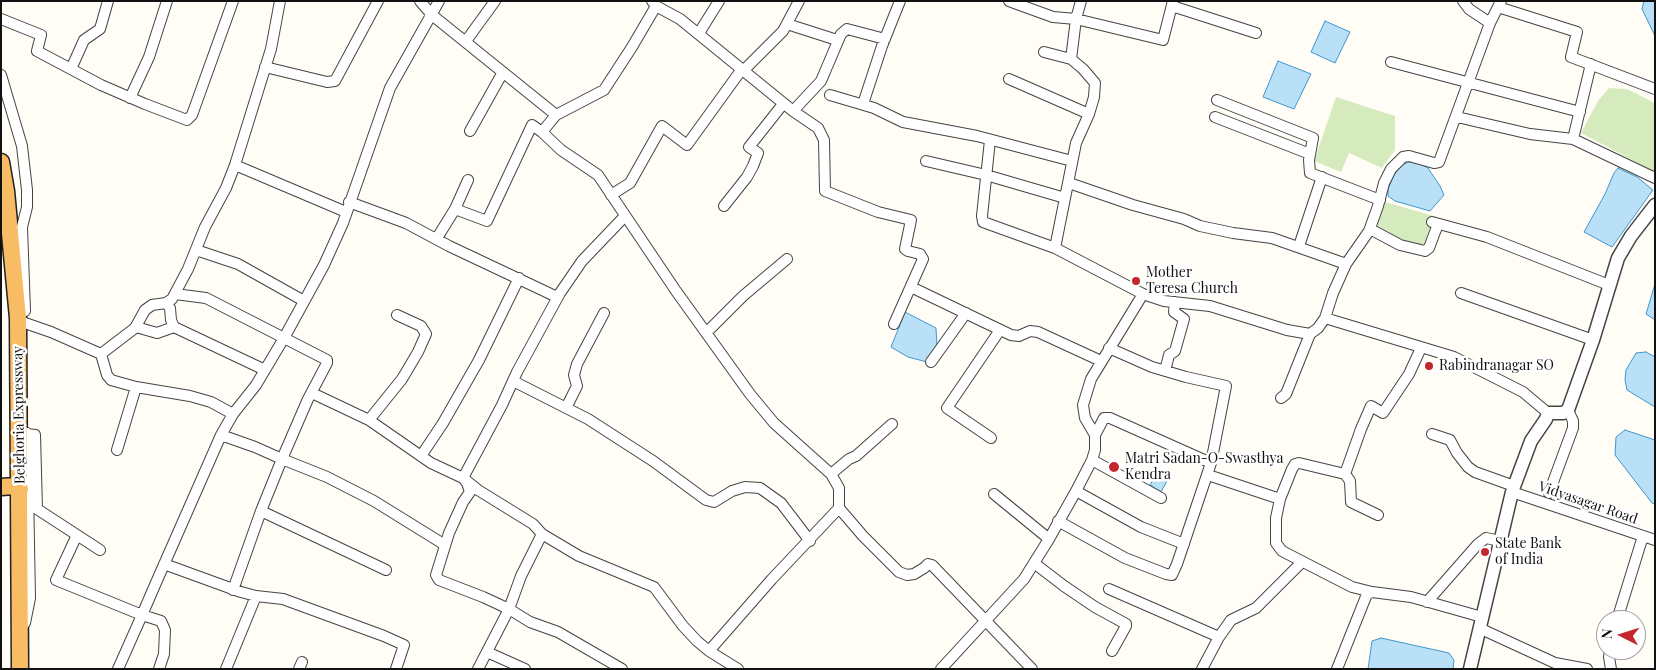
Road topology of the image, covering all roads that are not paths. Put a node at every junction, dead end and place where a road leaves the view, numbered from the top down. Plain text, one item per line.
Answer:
1 (108, 1) edge
2 (167, 1) edge
3 (233, 1) edge
4 (280, 1) edge
5 (378, 1) edge
6 (420, 1) edge
7 (440, 1) edge
8 (495, 1) edge
9 (718, 1) edge
10 (799, 1) edge
11 (900, 1) edge
12 (1008, 1) edge
13 (1081, 1) edge
14 (1463, 1) edge
15 (1172, 3) edge
16 (654, 4) edge
17 (1027, 4) edge
18 (1500, 4) edge
19 (432, 15) junction
20 (1, 19) edge
21 (1076, 19) junction
22 (1490, 23) junction
23 (788, 24) junction
24 (1256, 33) dead end
25 (699, 34) junction
26 (885, 39) junction
27 (838, 40) junction
28 (466, 41) junction
29 (1044, 52) dead end
30 (1071, 59) junction
31 (1391, 62) dead end
32 (1591, 64) junction
33 (265, 67) junction
34 (71, 69) junction
35 (743, 70) junction
36 (503, 72) junction
37 (1, 75) edge
38 (1010, 79) dead end
39 (1469, 83) junction
40 (1655, 89) edge
41 (830, 95) dead end
42 (130, 98) junction
43 (1217, 100) dead end
44 (783, 104) junction
45 (863, 104) junction
46 (793, 110) junction
47 (1580, 112) junction
48 (1089, 114) junction
49 (556, 115) junction
50 (1215, 117) dead end
51 (1457, 117) junction
52 (470, 131) dead end
53 (542, 132) junction
54 (1573, 138) junction
55 (990, 140) junction
56 (1310, 154) junction
57 (926, 161) dead end
58 (1072, 161) junction
59 (1, 162) edge
60 (235, 165) junction
61 (986, 175) junction
62 (1322, 177) junction
63 (1655, 178) edge
64 (468, 180) dead end
65 (1069, 182) junction
66 (611, 195) junction
67 (1065, 198) junction
68 (1380, 200) junction
69 (1655, 205) edge
70 (724, 206) dead end
71 (348, 207) junction
72 (455, 209) junction
73 (625, 216) junction
74 (1370, 229) junction
75 (437, 238) junction
76 (1299, 246) junction
77 (1055, 248) junction
78 (196, 250) junction
79 (787, 259) dead end
80 (1346, 264) junction
81 (519, 278) junction
82 (1609, 285) junction
83 (910, 287) junction
84 (175, 294) junction
85 (1143, 294) junction
86 (1461, 294) dead end
87 (557, 297) junction
88 (304, 300) junction
89 (1175, 302) junction
90 (166, 303) junction
91 (604, 313) dead end
92 (966, 313) junction
93 (397, 316) dead end
94 (1325, 318) junction
95 (22, 321) junction
96 (894, 324) dead end
97 (136, 327) junction
98 (174, 328) junction
99 (1000, 330) junction
100 (706, 333) junction
101 (1310, 334) junction
102 (284, 338) junction
103 (1593, 340) junction
104 (1109, 348) junction
105 (1421, 348) junction
106 (101, 354) junction
107 (1101, 361) junction
108 (930, 362) dead end
109 (264, 370) junction
110 (1165, 371) junction
111 (513, 381) junction
112 (136, 387) junction
113 (312, 393) junction
114 (1281, 398) dead end
115 (566, 408) junction
116 (1568, 410) junction
117 (1548, 413) junction
118 (233, 414) junction
119 (369, 420) junction
120 (892, 424) dead end
121 (27, 434) junction
122 (1432, 434) dead end
123 (221, 435) junction
124 (1095, 435) junction
125 (991, 438) dead end
126 (117, 450) dead end
127 (421, 456) junction
128 (282, 459) junction
129 (1092, 460) junction
130 (1211, 463) junction
131 (831, 474) junction
132 (1345, 474) junction
133 (1208, 475) junction
134 (462, 478) junction
135 (1, 487) edge
136 (20, 489) junction
137 (1513, 489) junction
138 (1076, 492) junction
139 (1549, 493) dead end
140 (994, 494) dead end
141 (1161, 498) dead end
142 (1280, 499) junction
143 (839, 508) junction
144 (261, 510) junction
145 (1378, 515) dead end
146 (1058, 521) junction
147 (542, 534) junction
148 (77, 535) junction
149 (1643, 536) junction
150 (1049, 539) junction
151 (1655, 540) edge
152 (810, 541) junction
153 (1500, 541) junction
154 (1184, 544) junction
155 (445, 545) junction
156 (100, 550) dead end
157 (1302, 562) junction
158 (1034, 563) junction
159 (164, 564) junction
160 (386, 570) dead end
161 (1109, 589) dead end
162 (233, 590) junction
163 (1372, 592) junction
164 (256, 596) junction
165 (1427, 602) junction
166 (509, 609) junction
167 (1620, 610) edge
168 (142, 615) junction
169 (986, 621) junction
170 (1481, 622) junction
171 (1219, 637) junction
172 (20, 646) junction
173 (709, 651) junction
174 (1112, 651) dead end
175 (487, 652) junction
176 (610, 666) edge
177 (945, 667) edge
178 (20, 669) edge
179 (118, 669) edge
180 (159, 669) edge
181 (226, 669) edge
182 (396, 669) edge
183 (478, 669) edge
184 (525, 669) edge
185 (622, 669) edge
186 (738, 669) edge
187 (1032, 669) edge
188 (1202, 669) edge
189 (1337, 669) edge
190 (1470, 669) edge
191 (1587, 669) edge

1 - 34 street
2 - 42 street
3 - 42 street
4 - 33 street
5 - 33 street
6 - 19 street
7 - 19 street
8 - 28 street
9 - 25 street
10 - 23 street
11 - 26 street
12 - 17 street
13 - 21 street
14 - 22 street
15 - 21 street
15 - 24 street
16 - 25 street
16 - 49 street
17 - 21 street
18 - 22 street
18 - 32 street
19 - 28 street
19 - 71 street
20 - 34 street
21 - 30 street
22 - 39 street
23 - 27 street
23 - 35 street
25 - 35 street
26 - 27 street
26 - 45 street
27 - 46 street
28 - 36 street
29 - 30 street
30 - 48 street
31 - 39 street
32 - 40 street
32 - 47 street
33 - 60 street
34 - 42 street
35 - 44 street
35 - 66 street
36 - 49 street
36 - 52 street
37 - 95 street
38 - 48 street
39 - 47 street
39 - 51 street
41 - 45 street
43 - 56 street
44 - 46 street
44 - 70 street
45 - 55 street
46 - 83 street
47 - 54 street
48 - 58 street
49 - 53 street
50 - 56 street
51 - 54 street
51 - 68 street
53 - 66 street
53 - 72 street
54 - 63 street
55 - 58 street
55 - 61 street
56 - 62 street
57 - 61 street
58 - 65 street
59 - 95 highway, Belghoria Expressway
60 - 71 street
60 - 78 street
61 - 67 street
61 - 77 street
62 - 68 street
62 - 76 street
64 - 72 street
65 - 67 street
65 - 76 street
66 - 73 street
67 - 77 street
68 - 74 street
69 - 82 street
71 - 75 street
71 - 88 street
72 - 75 street
73 - 87 street
73 - 100 street
74 - 80 street
74 - 82 street
75 - 81 street
76 - 80 street
77 - 85 street
78 - 84 street
78 - 88 street
79 - 100 street
80 - 94 street
81 - 87 street
81 - 127 street
82 - 103 street
83 - 92 street
83 - 96 street
84 - 90 street
84 - 102 street
85 - 89 street
85 - 104 street
86 - 103 street
87 - 111 street
88 - 102 street
89 - 101 street
89 - 110 street
90 - 97 street
90 - 98 street
91 - 115 street
92 - 99 street
92 - 108 street
93 - 119 street
94 - 101 street
94 - 105 street
95 - 106 street
95 - 121 street
95 - 136 highway, Belghoria Expressway
97 - 98 street
97 - 106 street
98 - 109 street
99 - 107 street
99 - 125 street
100 - 131 street
101 - 114 street
102 - 109 street
102 - 113 street
103 - 116 street
104 - 107 street
104 - 110 street
105 - 117 street
105 - 132 street
106 - 112 street
107 - 124 street
109 - 118 street
110 - 130 street
111 - 115 street
111 - 134 street
112 - 118 street
112 - 126 street
113 - 119 street
113 - 128 street
115 - 152 street
116 - 117 street
116 - 139 street
117 - 137 street
118 - 123 street
119 - 127 street
120 - 131 street
121 - 148 street
121 - 172 street
122 - 137 street, Vidyasagar Road
123 - 128 street
123 - 159 street
124 - 129 street
124 - 130 street
127 - 134 street
128 - 144 street
128 - 155 street
129 - 138 street
129 - 141 street
130 - 133 street
131 - 143 street
132 - 142 street
132 - 145 street
133 - 142 street
133 - 154 street
134 - 147 street
134 - 155 street
135 - 136 highway
136 - 172 highway, Belghoria Expressway
137 - 149 street, Vidyasagar Road
137 - 153 street
138 - 146 street
138 - 154 street
140 - 150 street
142 - 157 street
143 - 152 street
143 - 169 street
144 - 160 street
144 - 162 street
146 - 150 street
146 - 154 street
147 - 166 street
147 - 173 street
148 - 156 street
148 - 168 street
149 - 151 street, Vidyasagar Road
149 - 167 street
150 - 158 street
152 - 173 street
153 - 165 street
153 - 170 street
155 - 166 street
157 - 163 street
157 - 171 street
158 - 169 street
158 - 174 street
159 - 162 street
159 - 168 street
161 - 171 street
162 - 164 street
163 - 165 street
163 - 189 street
164 - 181 street
164 - 182 street
165 - 170 street
166 - 175 street
166 - 176 street
168 - 179 street
168 - 180 street
169 - 177 street
169 - 187 street
170 - 190 street
170 - 191 street
171 - 188 street
172 - 178 highway, Belghoria Expressway
173 - 186 street
175 - 183 street
175 - 184 street
176 - 185 street

